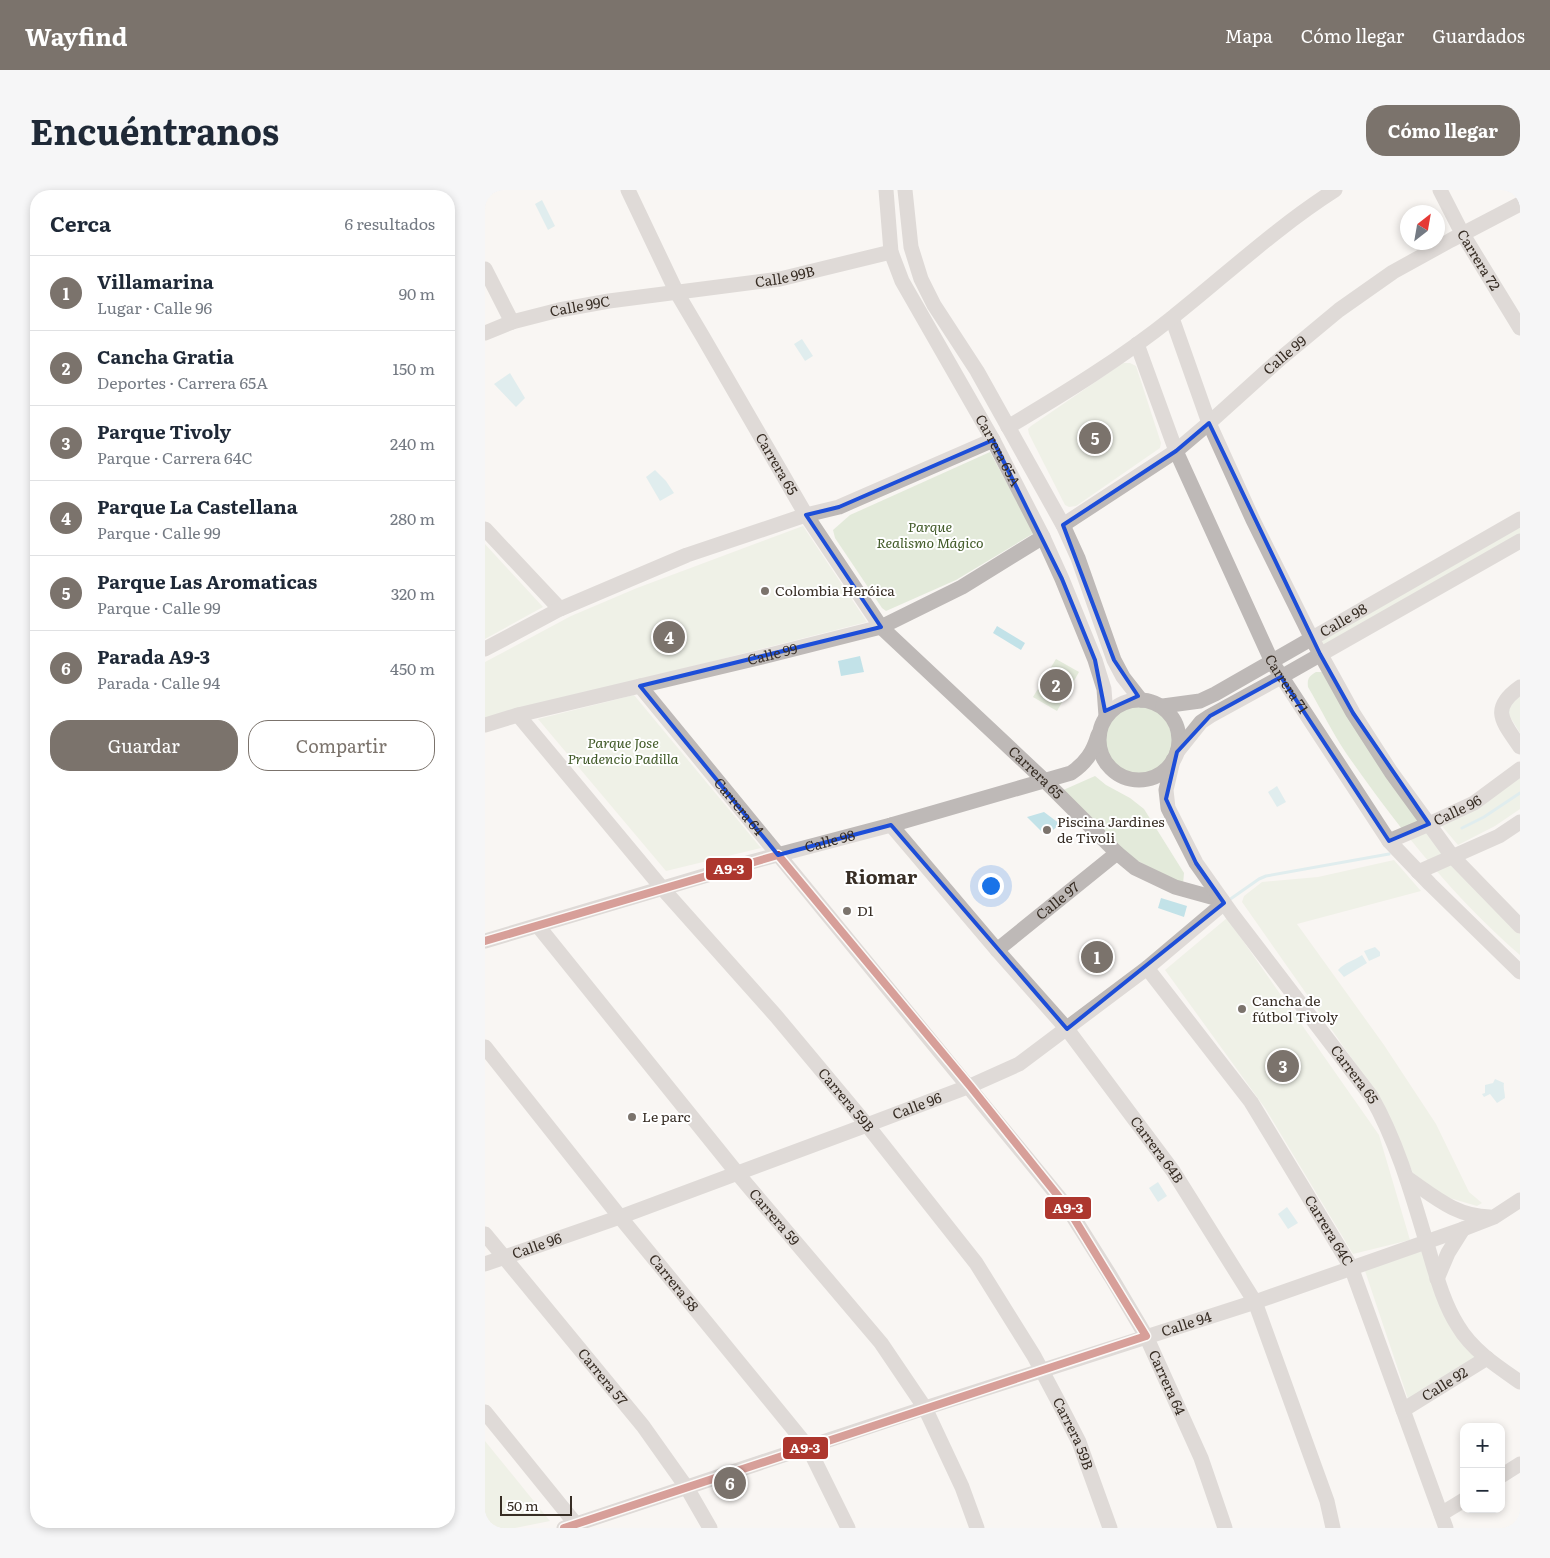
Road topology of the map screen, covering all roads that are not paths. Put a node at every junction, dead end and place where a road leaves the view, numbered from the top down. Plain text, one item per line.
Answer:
1 (628, 190) edge
2 (886, 190) edge
3 (905, 190) edge
4 (1335, 190) edge
5 (1440, 190) edge
6 (1520, 204) edge
7 (1462, 233) junction
8 (891, 252) junction
9 (485, 269) edge
10 (677, 293) junction
11 (1172, 318) junction
12 (512, 322) junction
13 (1520, 328) edge
14 (485, 333) edge
15 (1137, 344) junction
16 (1209, 423) junction
17 (1008, 427) junction
18 (993, 440) junction
19 (1176, 450) junction
20 (806, 515) junction
21 (1520, 519) edge
22 (1063, 525) junction
23 (485, 530) edge
24 (1043, 537) junction
25 (1520, 540) edge
26 (560, 609) junction
27 (881, 627) junction
28 (1312, 638) junction
29 (485, 649) edge
30 (1320, 654) junction
31 (1272, 662) junction
32 (1281, 677) junction
33 (640, 686) junction
34 (1520, 687) edge
35 (1141, 700) junction
36 (1163, 706) junction
37 (518, 715) junction
38 (1106, 716) junction
39 (485, 725) edge
40 (1098, 735) junction
41 (1520, 747) edge
42 (1175, 756) junction
43 (1520, 769) edge
44 (1045, 781) junction
45 (1520, 822) edge
46 (1429, 824) junction
47 (891, 825) junction
48 (1389, 841) junction
49 (1117, 853) junction
50 (778, 855) junction
51 (1452, 856) junction
52 (1418, 872) junction
53 (662, 888) junction
54 (1223, 901) junction
55 (538, 926) junction
56 (1520, 926) edge
57 (485, 941) edge
58 (997, 950) junction
59 (1147, 968) junction
60 (1520, 972) edge
61 (1067, 1029) junction
62 (485, 1047) edge
63 (970, 1086) junction
64 (867, 1125) junction
65 (737, 1173) junction
66 (1407, 1178) junction
67 (1438, 1199) junction
68 (1520, 1200) edge
69 (1418, 1214) junction
70 (620, 1217) junction
71 (1493, 1217) junction
72 (1463, 1229) junction
73 (485, 1234) edge
74 (1427, 1243) junction
75 (503, 1257) junction
76 (485, 1264) edge
77 (1351, 1268) junction
78 (1437, 1279) junction
79 (1255, 1302) junction
80 (1146, 1336) junction
81 (1487, 1358) junction
82 (1042, 1370) junction
83 (1520, 1382) edge
84 (925, 1408) junction
85 (1403, 1410) junction
86 (485, 1412) edge
87 (808, 1447) junction
88 (1520, 1464) edge
89 (1505, 1473) edge
90 (687, 1488) junction
91 (1460, 1504) edge
92 (1444, 1521) edge
93 (573, 1527) edge
94 (710, 1528) edge
95 (848, 1528) edge
96 (977, 1528) edge
97 (1110, 1528) edge
98 (1225, 1528) edge
99 (1333, 1528) edge

1 - 10 street, Carrera 65
2 - 8 street, Carrera 65A
3 - 17 street, Carrera 65A
4 - 11 street
5 - 7 street, Carrera 72
6 - 7 street, Calle 99
7 - 13 street, Carrera 72
7 - 16 street, Calle 99
8 - 10 street, Calle 99B
8 - 18 street, Carrera 65A
9 - 12 street
10 - 12 street, Calle 99C
10 - 20 street, Carrera 65
11 - 15 street
11 - 16 street
12 - 14 street, Calle 99C
15 - 17 street
15 - 19 street, Carrera 71
16 - 19 street, Calle 99
16 - 28 street
17 - 22 street, Carrera 65A
18 - 20 street
18 - 24 street, Carrera 65A
19 - 22 street, Calle 99
19 - 31 street, Carrera 71
20 - 26 street
20 - 27 street, Carrera 65
21 - 28 street, Calle 98
22 - 35 street, Carrera 65A
23 - 26 street
24 - 27 street, Calle 99
24 - 38 street, Carrera 65A
25 - 30 street, Calle 98
26 - 29 street
27 - 33 street, Calle 99
27 - 44 street, Carrera 65
28 - 30 street
28 - 31 street, Calle 98
30 - 32 street, Calle 98
30 - 46 street
31 - 32 street, Carrera 71
31 - 36 street, Calle 98
32 - 42 street, Calle 98
32 - 48 street, Carrera 71
33 - 37 street, Calle 99
33 - 50 street, Carrera 64
34 - 41 street
35 - 36 street
35 - 38 street
36 - 42 street
37 - 39 street, Calle 99
37 - 53 street, Carrera 59B
38 - 40 street
40 - 42 street
40 - 44 street, Calle 98
42 - 54 street
43 - 46 street, Calle 96
44 - 47 street, Calle 98
44 - 49 street, Carrera 65
45 - 51 street
46 - 48 street, Calle 96
46 - 51 street
47 - 50 street, Calle 98
47 - 58 street, Carrera 64B
48 - 52 street, Carrera 71
49 - 54 street, Carrera 65
49 - 58 street, Calle 97
50 - 53 street, Calle 98
50 - 63 street, Carrera 64
51 - 52 street
51 - 56 street
52 - 60 street, Carrera 71
53 - 55 street, Calle 98
53 - 64 street, Carrera 59B
54 - 59 street, Calle 96
54 - 66 street, Carrera 65
55 - 57 street, Calle 98
55 - 65 street, Carrera 59
58 - 61 street, Carrera 64B
59 - 61 street, Calle 96
59 - 77 street, Carrera 64C
61 - 63 street, Calle 96
61 - 79 street, Carrera 64B
62 - 70 street, Carrera 58
63 - 64 street, Calle 96
63 - 80 street, Carrera 64
64 - 65 street, Calle 96
64 - 82 street, Carrera 59B
65 - 70 street, Calle 96
65 - 84 street, Carrera 59
66 - 67 street
66 - 69 street, Carrera 65
67 - 69 street
67 - 71 street
68 - 71 street, Calle 94
69 - 74 street, Carrera 65
70 - 75 street, Calle 96
70 - 87 street, Carrera 58
71 - 72 street, Calle 94
72 - 74 street, Calle 94
72 - 78 street
73 - 75 street, Carrera 57
74 - 77 street, Calle 94
74 - 78 street, Carrera 65
75 - 76 street, Calle 96
75 - 90 street, Carrera 57
77 - 79 street, Calle 94
77 - 85 street, Carrera 64C
78 - 81 street, Carrera 65
79 - 80 street, Calle 94
79 - 99 street, Carrera 64B
80 - 82 street, Calle 94
80 - 98 street, Carrera 64
81 - 83 street, Carrera 65
81 - 85 street, Calle 92
82 - 84 street, Calle 94
82 - 97 street, Carrera 59B
84 - 87 street, Calle 94
84 - 96 street, Carrera 59
85 - 92 street, Carrera 64C
86 - 93 street
87 - 90 street, Calle 94
87 - 95 street, Carrera 58
88 - 89 street
90 - 93 street, Calle 94
90 - 94 street, Carrera 57
91 - 92 street

